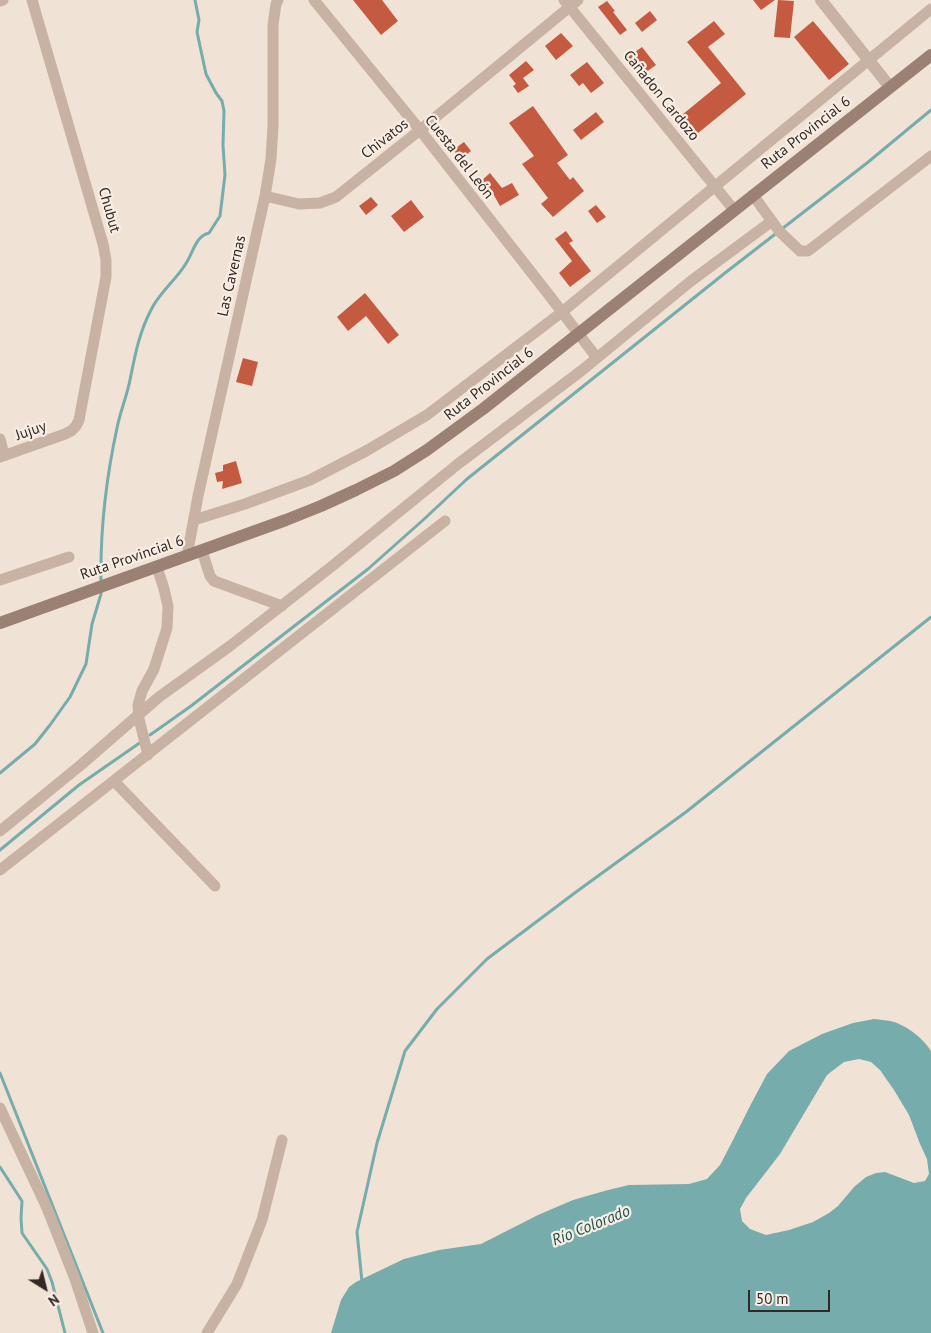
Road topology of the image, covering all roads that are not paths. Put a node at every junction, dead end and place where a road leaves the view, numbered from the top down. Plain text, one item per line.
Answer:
1 (32, 0) edge
2 (314, 0) edge
3 (821, 0) edge
4 (276, 1) edge
5 (570, 2) edge
6 (931, 9) edge
7 (931, 55) edge
8 (869, 60) junction
9 (890, 87) junction
10 (420, 130) junction
11 (931, 156) edge
12 (715, 186) junction
13 (753, 195) junction
14 (265, 196) junction
15 (734, 210) junction
16 (772, 221) junction
17 (562, 312) junction
18 (578, 334) junction
19 (597, 358) junction
20 (72, 431) joint
21 (0, 439) edge
22 (2, 456) edge
23 (194, 520) junction
24 (445, 521) dead end
25 (202, 551) junction
26 (188, 556) junction
27 (69, 557) dead end
28 (157, 567) junction
29 (0, 580) edge
30 (282, 606) junction
31 (0, 623) edge
32 (138, 714) junction
33 (148, 755) junction
34 (114, 781) junction
35 (0, 831) edge
36 (0, 870) edge
37 (215, 886) dead end
38 (0, 1108) edge
39 (282, 1140) dead end
40 (93, 1333) edge
41 (207, 1333) edge

1 - 20 street, Chubut
2 - 10 street, Cuesta del León
3 - 8 street
4 - 14 street, Las Cavernas
5 - 10 street, Chivatos
5 - 12 street, Cañadon Cardozo
6 - 8 street
7 - 9 main road, Ruta Provincial 6
8 - 9 street
8 - 12 street
9 - 13 main road, Ruta Provincial 6
10 - 14 street, Chivatos
10 - 17 street, Cuesta del León
11 - 16 street
12 - 15 street, Cañadon Cardozo
12 - 17 street
13 - 15 main road, Ruta Provincial 6
13 - 16 street
14 - 23 street, Las Cavernas
15 - 18 main road, Ruta Provincial 6
16 - 19 street
17 - 18 street, Cuesta del León
17 - 23 street
18 - 19 street, Cuesta del León
18 - 25 main road, Ruta Provincial 6
19 - 30 street
20 - 22 street, Jujuy
21 - 22 street
23 - 26 street, Las Cavernas
24 - 33 street
25 - 26 main road, Ruta Provincial 6
25 - 30 street
26 - 28 main road, Ruta Provincial 6
27 - 29 street
28 - 31 main road, Ruta Provincial 6
28 - 32 street
30 - 32 street
32 - 33 street
32 - 35 street
33 - 34 street
34 - 36 street
34 - 37 street
38 - 40 street
39 - 41 street

